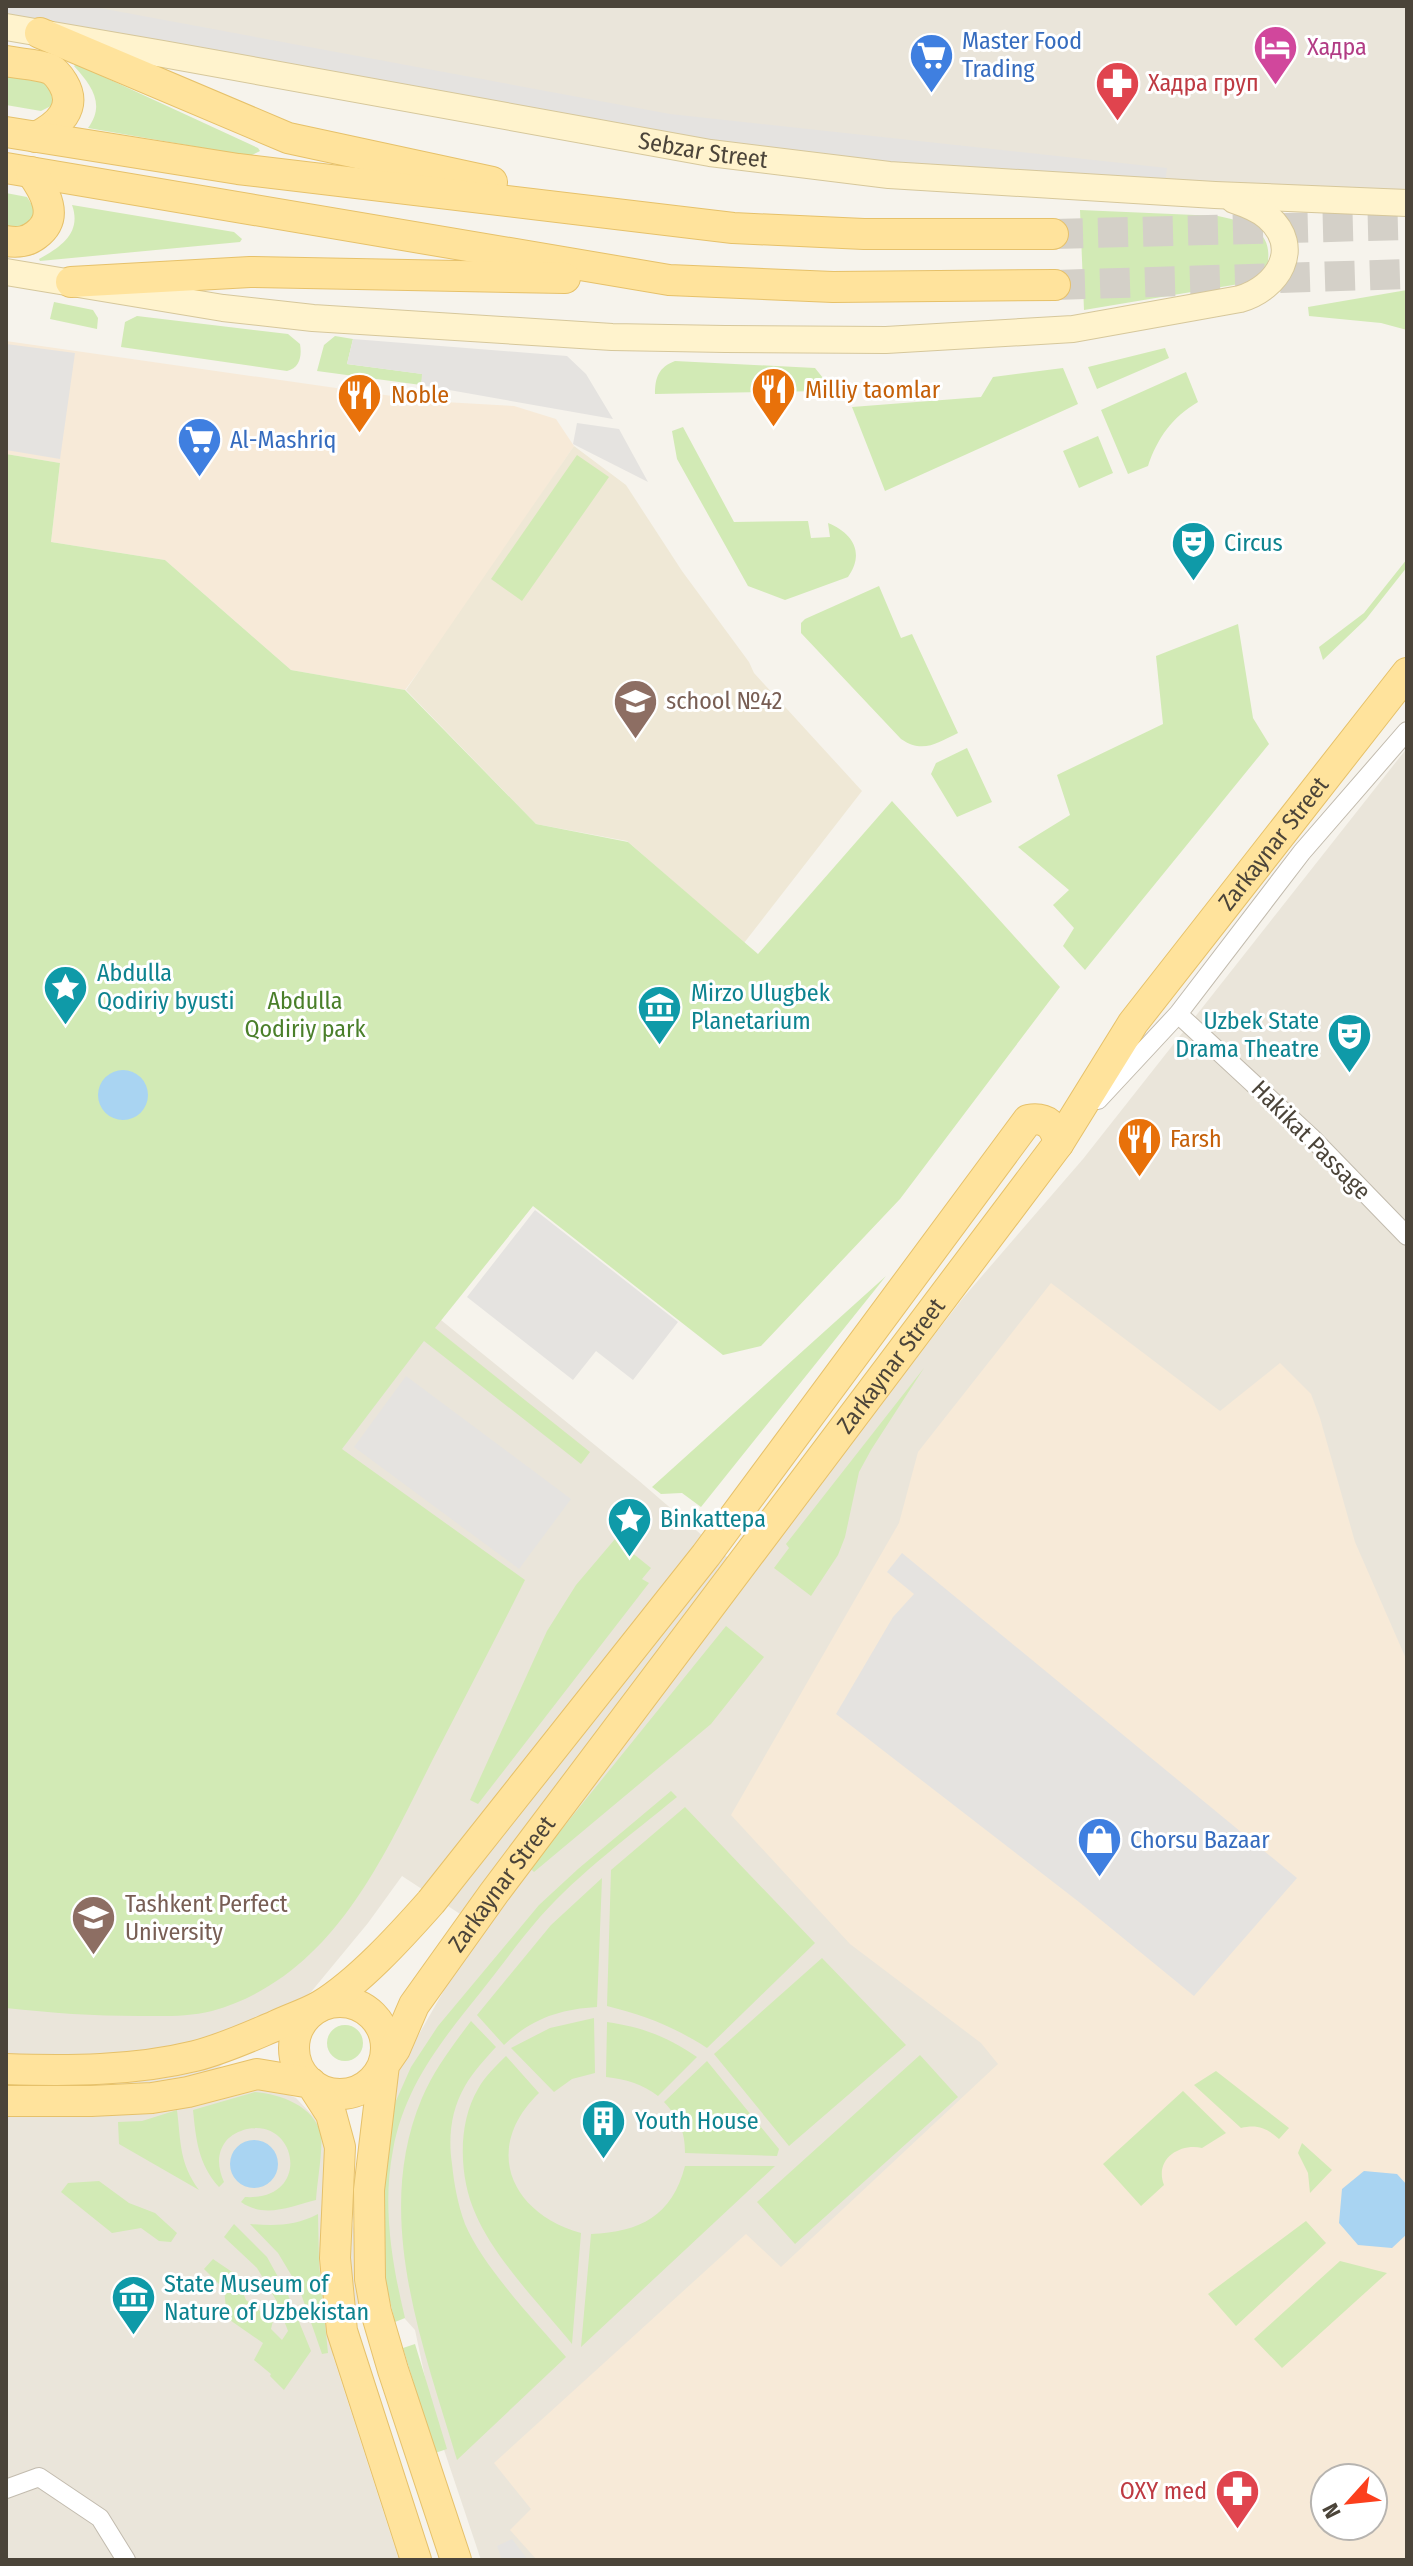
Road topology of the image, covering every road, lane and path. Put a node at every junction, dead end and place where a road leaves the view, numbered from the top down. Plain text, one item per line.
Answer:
1 (6, 27) edge
2 (40, 33) junction
3 (6, 61) edge
4 (6, 132) edge
5 (36, 137) junction
6 (18, 170) edge
7 (1215, 195) junction
8 (1407, 203) edge
9 (670, 221) junction
10 (1053, 234) tunnel mouth
11 (6, 241) edge
12 (6, 272) edge
13 (669, 280) junction
14 (71, 282) junction
15 (1055, 285) tunnel mouth
16 (1407, 673) edge
17 (1407, 731) edge
18 (1178, 1014) junction
19 (1058, 1144) junction
20 (1407, 1236) edge
21 (319, 2006) junction
22 (384, 2065) junction
23 (6, 2069) edge
24 (311, 2083) junction
25 (6, 2101) edge
26 (6, 2489) edge
27 (126, 2560) edge
28 (416, 2560) edge
29 (456, 2560) edge

1 - 2 street, Sebzar Street
2 - 7 street, Sebzar Street
2 - 9 main road
3 - 5 main road
4 - 5 main road
5 - 9 main road
6 - 11 main road
6 - 13 main road
7 - 8 street, Sebzar Street
7 - 14 street
9 - 10 main road
12 - 14 street
13 - 14 main road
13 - 15 main road
16 - 19 main road, Zarkaynar Street
17 - 18 street
18 - 19 street
18 - 20 street, Hakikat Passage
19 - 21 main road, Zarkaynar Street
19 - 22 main road, Zarkaynar Street
21 - 22 main road, Zarkaynar Street
21 - 23 main road, Zarkaynar Street
21 - 24 main road, Zarkaynar Street
22 - 24 main road, Zarkaynar Street
22 - 29 main road, Zarkaynar Street
24 - 25 main road, Zarkaynar Street
24 - 28 main road, Zarkaynar Street
26 - 27 street

